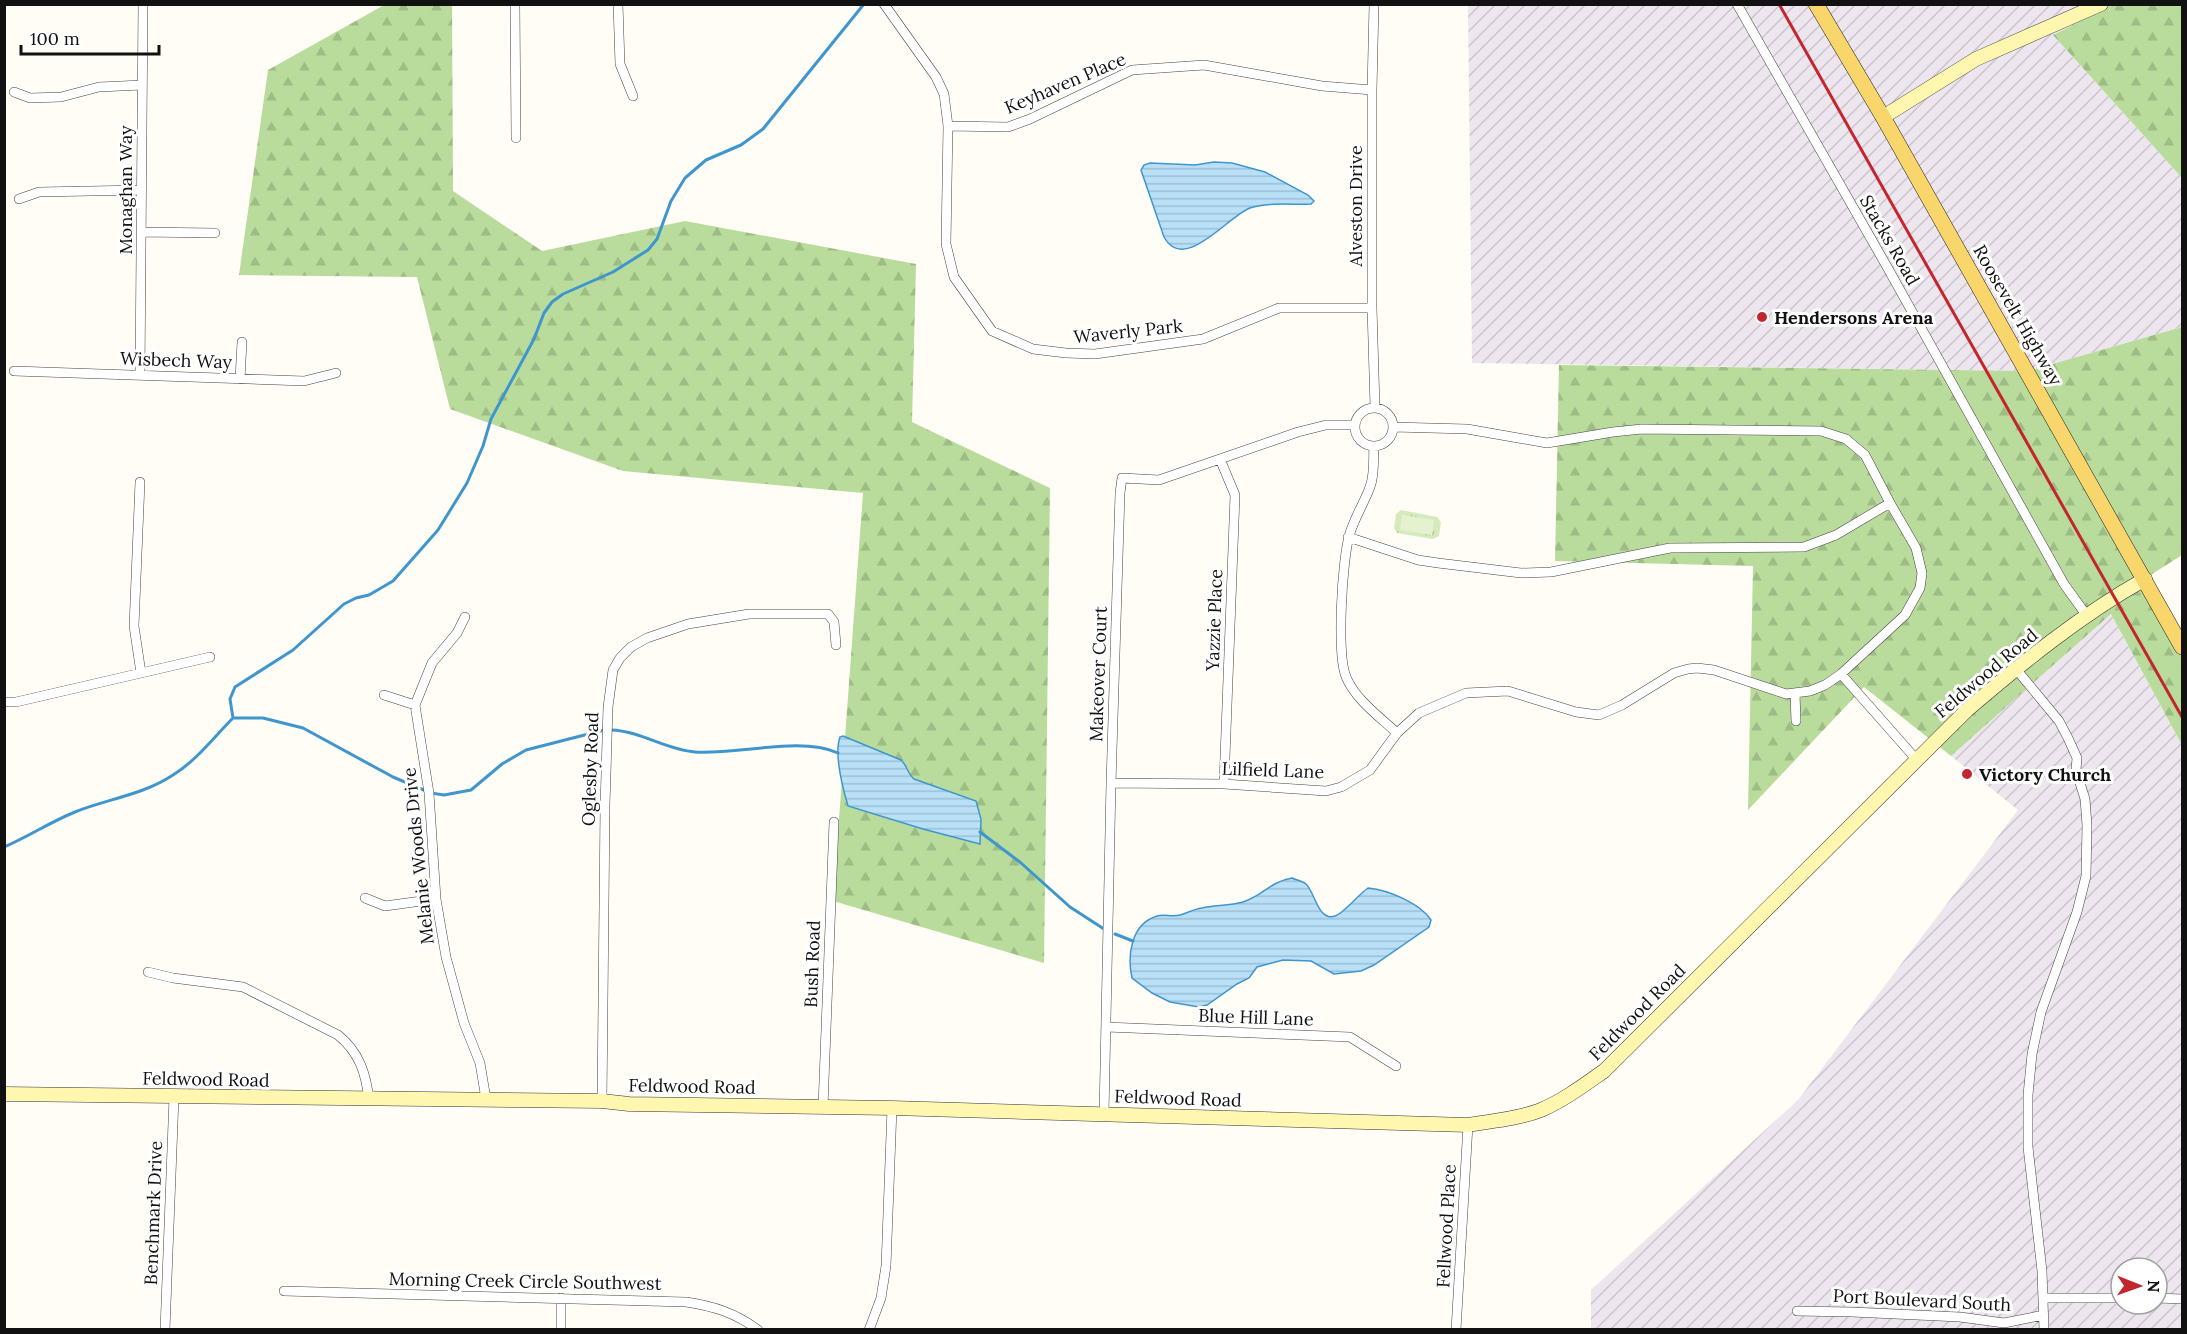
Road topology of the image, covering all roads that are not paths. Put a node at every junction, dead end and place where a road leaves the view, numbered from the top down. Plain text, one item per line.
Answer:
1 (143, 4) edge
2 (515, 4) edge
3 (618, 4) edge
4 (884, 4) edge
5 (1374, 4) edge
6 (1737, 4) edge
7 (1816, 4) edge
8 (2101, 4) edge
9 (142, 85) junction
10 (1372, 90) junction
11 (14, 92) dead end
12 (633, 96) dead end
13 (1883, 117) junction
14 (948, 126) junction
15 (516, 138) dead end
16 (141, 190) junction
17 (19, 199) dead end
18 (141, 232) junction
19 (215, 233) dead end
20 (1372, 308) junction
21 (242, 342) dead end
22 (14, 371) dead end
23 (336, 373) dead end
24 (140, 375) junction
25 (240, 379) junction
26 (1375, 407) junction
27 (1355, 425) junction
28 (1394, 427) junction
29 (1374, 446) junction
30 (1220, 459) junction
31 (140, 482) dead end
32 (1890, 503) junction
33 (1348, 537) junction
34 (2145, 579) junction
35 (2087, 616) junction
36 (465, 617) dead end
37 (836, 645) dead end
38 (2182, 647) edge
39 (210, 657) dead end
40 (2016, 669) junction
41 (141, 673) junction
42 (1841, 674) junction
43 (1795, 694) junction
44 (384, 695) dead end
45 (4, 702) edge
46 (415, 705) junction
47 (1796, 721) dead end
48 (1397, 733) junction
49 (1916, 759) junction
50 (1111, 783) junction
51 (1224, 784) junction
52 (834, 822) dead end
53 (365, 898) dead end
54 (436, 899) junction
55 (148, 972) dead end
56 (1106, 1027) junction
57 (1396, 1066) dead end
58 (4, 1094) edge
59 (174, 1097) junction
60 (486, 1099) junction
61 (369, 1100) junction
62 (603, 1101) junction
63 (822, 1107) junction
64 (892, 1108) junction
65 (1104, 1114) junction
66 (1468, 1125) junction
67 (284, 1291) dead end
68 (561, 1298) junction
69 (2044, 1298) junction
70 (2109, 1298) edge
71 (1797, 1311) dead end
72 (2044, 1315) junction
73 (165, 1329) edge
74 (561, 1329) edge
75 (758, 1329) edge
76 (870, 1329) edge
77 (1456, 1329) edge
78 (2044, 1329) edge

1 - 9 street, Monaghan Way
2 - 15 street
3 - 12 street
4 - 14 street, Waverly Park
5 - 10 street, Alveston Drive
6 - 35 street, Stacks Road
7 - 13 main road, Roosevelt Highway
8 - 13 street
9 - 11 street
9 - 16 street, Monaghan Way
10 - 14 street, Keyhaven Place
10 - 20 street, Alveston Drive
13 - 34 main road, Roosevelt Highway
14 - 20 street, Waverly Park
16 - 17 street
16 - 18 street, Monaghan Way
18 - 19 street
18 - 24 street, Monaghan Way
20 - 26 street, Alveston Drive
21 - 25 street
22 - 24 street, Wisbech Way
23 - 25 street, Wisbech Way
24 - 25 street, Wisbech Way
26 - 27 street
26 - 28 street
27 - 29 street
27 - 30 street, Makeover Court
28 - 29 street
28 - 32 street
29 - 33 street
30 - 50 street, Makeover Court
30 - 51 street, Yazzie Place
31 - 41 street
32 - 33 street
32 - 42 street
33 - 48 street
34 - 35 street, Feldwood Road
34 - 38 main road, Roosevelt Highway
35 - 40 street, Feldwood Road
36 - 46 street
37 - 62 street, Oglesby Road
39 - 41 street
40 - 49 street, Feldwood Road
40 - 69 street
41 - 45 street
42 - 43 street, Lilfield Lane
42 - 49 street
43 - 47 street
43 - 48 street, Lilfield Lane
44 - 46 street
46 - 54 street, Melanie Woods Drive
48 - 51 street, Lilfield Lane
49 - 66 street, Feldwood Road
50 - 51 street, Lilfield Lane
50 - 56 street, Makeover Court
52 - 63 street, Bush Road
53 - 54 street
54 - 60 street, Melanie Woods Drive
55 - 61 street
56 - 57 street, Blue Hill Lane
56 - 65 street, Makeover Court
58 - 59 street, Feldwood Road
59 - 61 street, Feldwood Road
59 - 73 street, Benchmark Drive
60 - 61 street, Feldwood Road
60 - 62 street, Feldwood Road
62 - 63 street, Feldwood Road
63 - 64 street, Feldwood Road
64 - 65 street, Feldwood Road
64 - 76 street
65 - 66 street, Feldwood Road
66 - 77 street, Fellwood Place
67 - 68 street, Morning Creek Circle Southwest
68 - 74 street
68 - 75 street, Morning Creek Circle Southwest
69 - 70 street
69 - 72 street
71 - 72 street, Port Boulevard South
72 - 78 street

